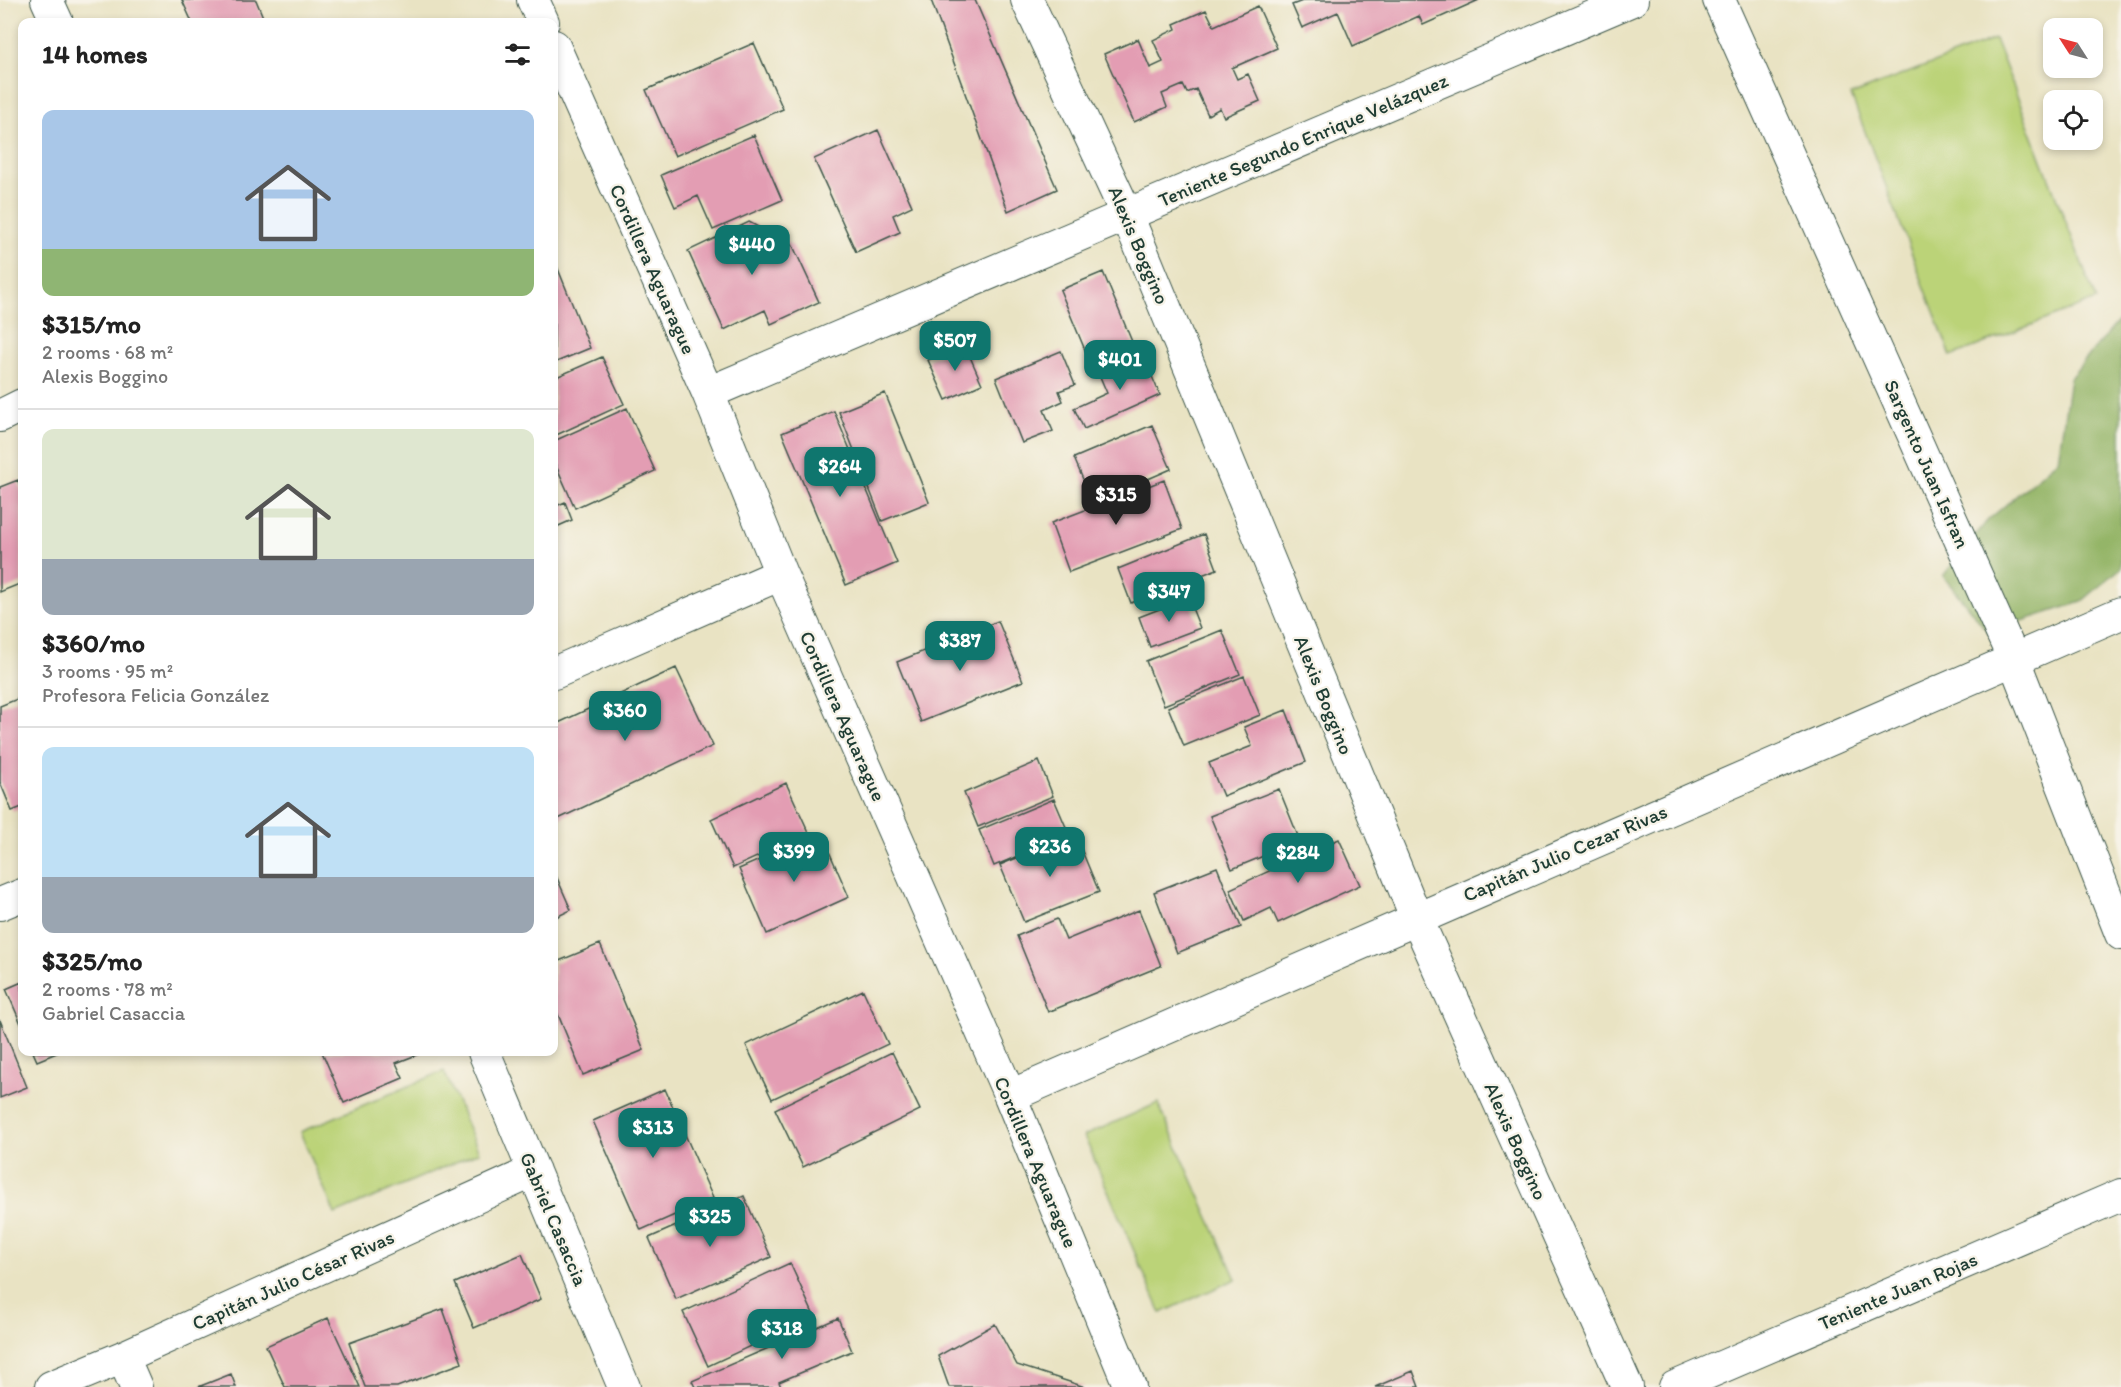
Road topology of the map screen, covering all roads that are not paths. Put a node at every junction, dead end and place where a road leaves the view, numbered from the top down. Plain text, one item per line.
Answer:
1 (47, 0) edge
2 (533, 0) edge
3 (1027, 0) edge
4 (1632, 0) edge
5 (1719, 0) edge
6 (55, 18) edge
7 (541, 18) edge
8 (558, 55) edge
9 (1127, 215) junction
10 (708, 393) junction
11 (18, 407) edge
12 (0, 416) edge
13 (781, 574) junction
14 (2121, 613) edge
15 (2014, 660) junction
16 (558, 671) edge
17 (18, 897) edge
18 (0, 904) edge
19 (1416, 917) junction
20 (2121, 934) edge
21 (486, 1056) edge
22 (1010, 1096) junction
23 (534, 1171) junction
24 (2121, 1194) edge
25 (123, 1357) junction
26 (51, 1387) edge
27 (136, 1387) edge
28 (624, 1387) edge
29 (1130, 1387) edge
30 (1627, 1387) edge
31 (1675, 1387) edge

1 - 6 street
2 - 7 street
3 - 9 street, Alexis Boggino
4 - 9 street, Teniente Segundo Enrique Velázquez
5 - 15 street, Sargento Juan Isfran
8 - 10 street, Cordillera Aguarague
9 - 10 street, Teniente Segundo Enrique Velázquez
9 - 19 street, Alexis Boggino
10 - 13 street, Cordillera Aguarague
11 - 12 street
13 - 16 street
13 - 22 street, Cordillera Aguarague
14 - 15 street, Capitán Julio Cezar Rivas
15 - 19 street, Capitán Julio Cezar Rivas
15 - 20 street, Sargento Juan Isfran
17 - 18 street
19 - 22 street, Capitán Julio Cezar Rivas
19 - 30 street, Alexis Boggino
21 - 23 street, Gabriel Casaccia
22 - 29 street, Cordillera Aguarague
23 - 25 street, Capitán Julio César Rivas
23 - 28 street, Gabriel Casaccia
24 - 31 street, Teniente Juan Rojas
25 - 26 street, Capitán Julio César Rivas
25 - 27 street

